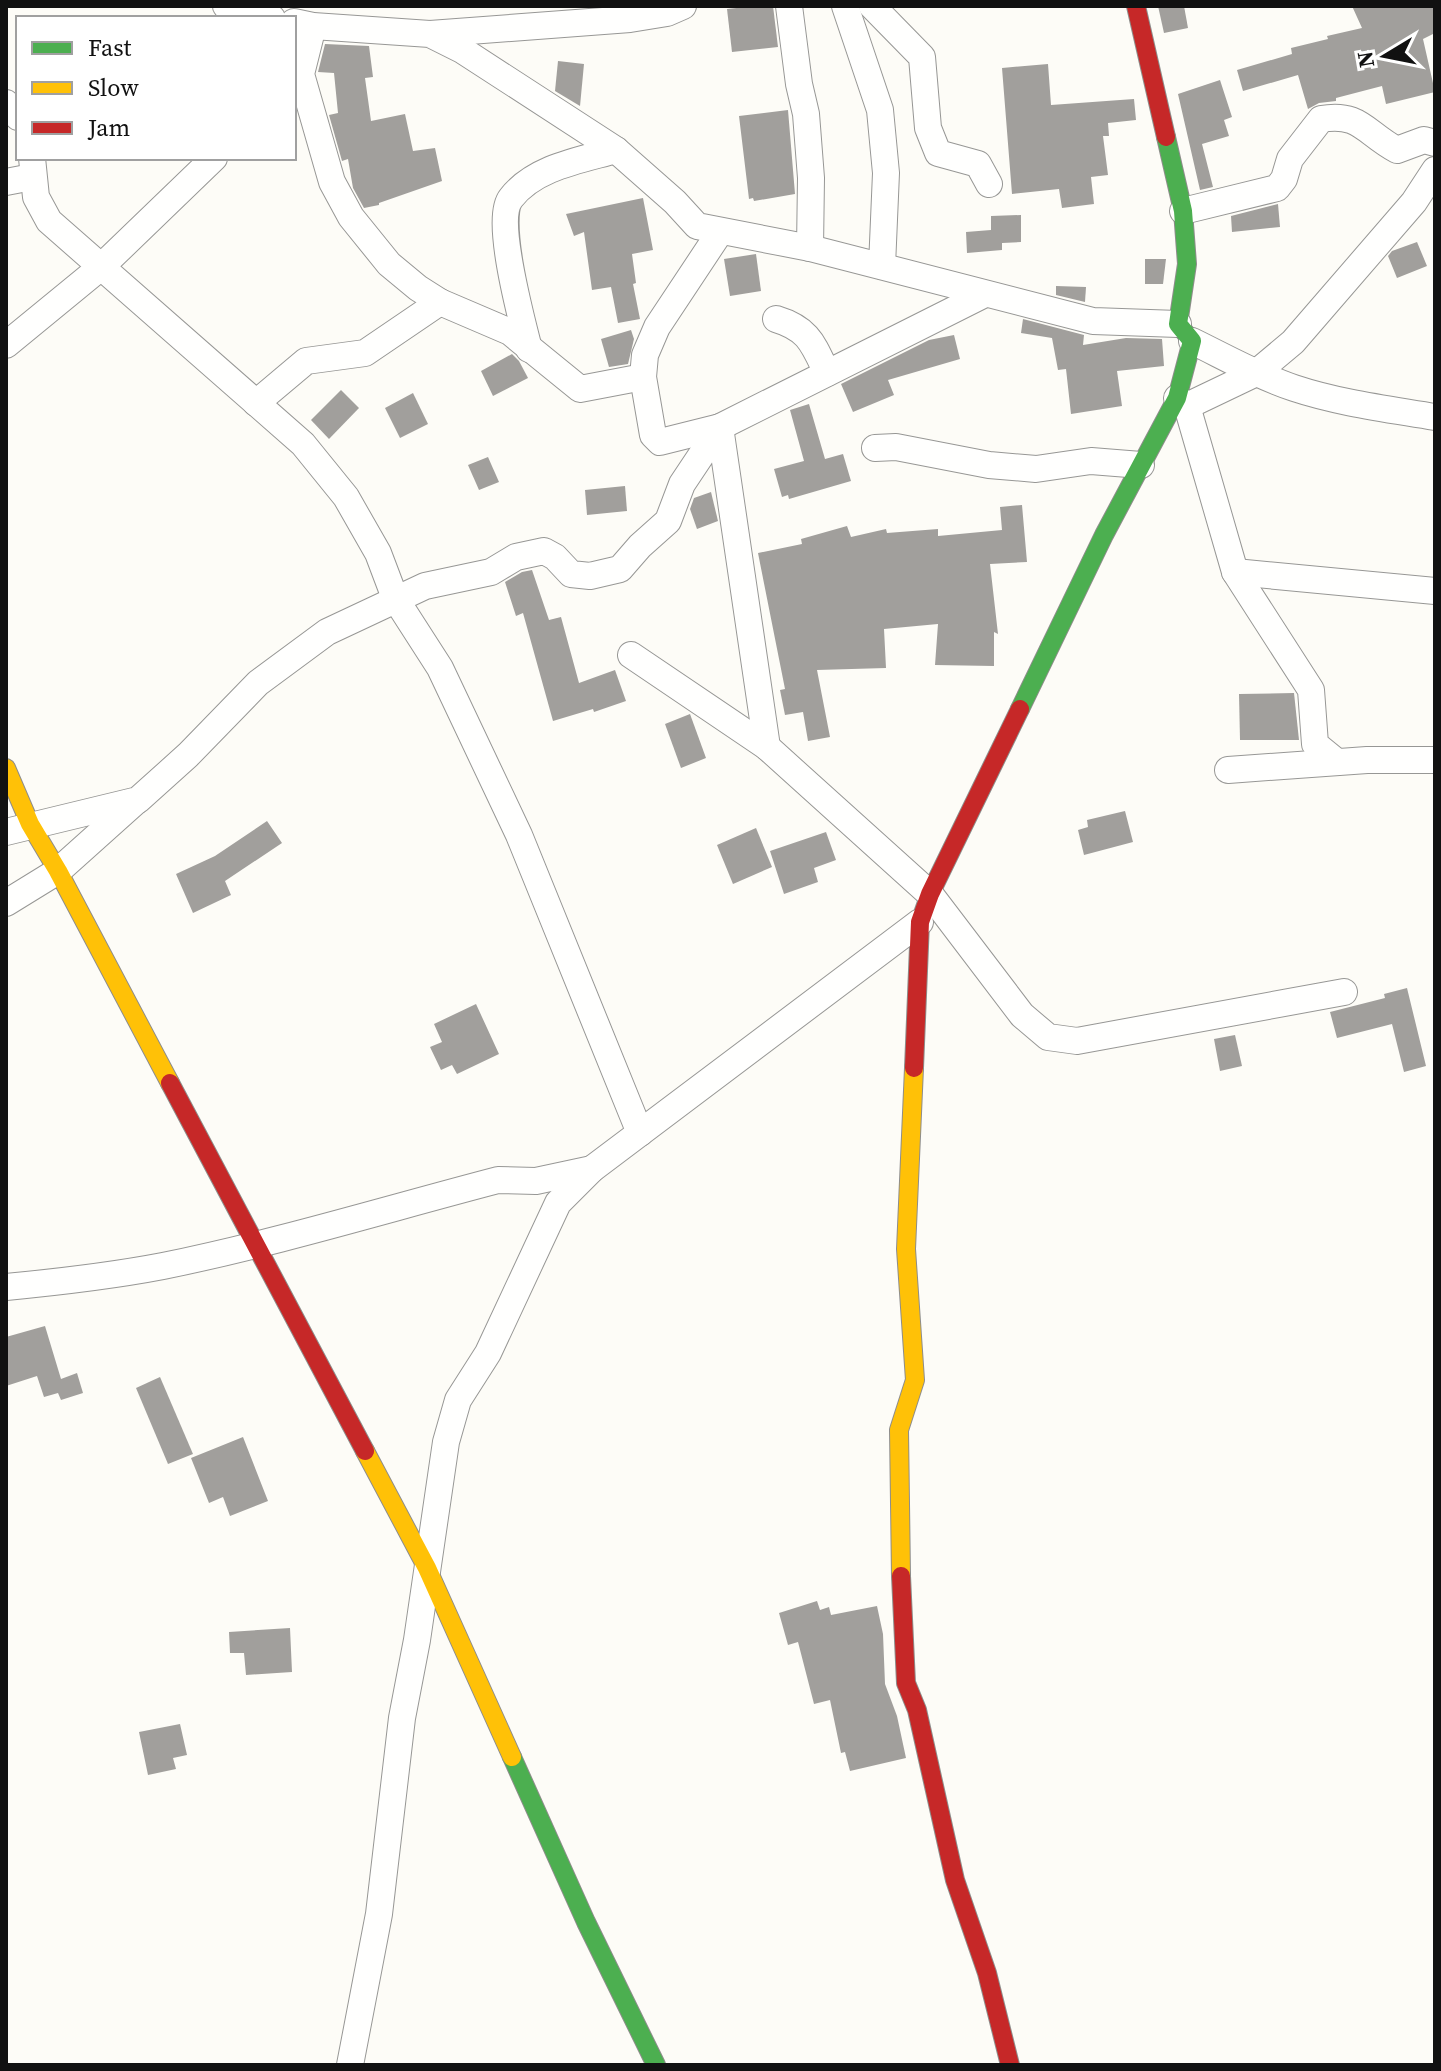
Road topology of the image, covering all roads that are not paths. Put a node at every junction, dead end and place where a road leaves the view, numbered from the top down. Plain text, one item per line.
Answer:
1 (226, 6) edge
2 (683, 6) edge
3 (789, 6) edge
4 (845, 6) edge
5 (872, 6) edge
6 (1136, 6) edge
7 (629, 13) edge
8 (264, 16) edge
9 (304, 24) edge
10 (430, 34) junction
11 (297, 78) edge
12 (1435, 143) edge
13 (616, 150) junction
14 (212, 160) edge
15 (32, 167) edge
16 (1435, 170) edge
17 (6, 182) edge
18 (989, 184) dead end
19 (1183, 211) junction
20 (720, 232) junction
21 (810, 248) junction
22 (882, 266) junction
23 (101, 267) junction
24 (985, 294) junction
25 (440, 302) junction
26 (776, 319) dead end
27 (1185, 332) junction
28 (6, 345) edge
29 (529, 349) junction
30 (827, 373) junction
31 (1256, 373) junction
32 (643, 377) junction
33 (1182, 402) junction
34 (256, 403) junction
35 (1435, 417) edge
36 (720, 427) junction
37 (875, 448) dead end
38 (1141, 465) junction
39 (1235, 572) junction
40 (1435, 591) edge
41 (395, 598) junction
42 (631, 655) dead end
43 (767, 747) junction
44 (1435, 760) edge
45 (1337, 762) junction
46 (6, 768) edge
47 (1228, 770) dead end
48 (138, 800) junction
49 (18, 828) edge
50 (58, 871) junction
51 (930, 894) junction
52 (6, 903) edge
53 (920, 922) junction
54 (1344, 992) dead end
55 (640, 1133) junction
56 (592, 1169) junction
57 (254, 1245) junction
58 (6, 1287) edge
59 (427, 1568) junction
60 (350, 2065) edge
61 (656, 2065) edge
62 (1010, 2065) edge

1 - 8 street
2 - 7 street
3 - 21 street
4 - 22 street
5 - 18 street
6 - 19 street
7 - 10 street
9 - 10 street
9 - 11 street
10 - 13 street
11 - 25 street
12 - 19 street
13 - 20 street
13 - 29 street
14 - 23 street
15 - 17 street
15 - 23 street
16 - 31 street
19 - 27 street
20 - 21 street
20 - 32 street
21 - 22 street
22 - 24 street
23 - 28 street
23 - 34 street
24 - 27 street
24 - 30 street
25 - 29 street
25 - 34 street
26 - 30 street
27 - 31 street
27 - 33 street
29 - 32 street
30 - 36 street
31 - 33 street
31 - 35 street
32 - 36 street
33 - 38 street
33 - 39 street
34 - 41 street
36 - 41 street
36 - 43 street
37 - 38 street
38 - 51 street
39 - 40 street
39 - 45 street
41 - 48 street
41 - 55 street
42 - 43 street
43 - 51 street
44 - 45 street
45 - 47 street
46 - 49 street
48 - 49 street
48 - 50 street
49 - 50 street
50 - 52 street
50 - 57 street
51 - 53 street
51 - 54 street
53 - 55 street
53 - 62 street
55 - 56 street
56 - 57 street
56 - 59 street
57 - 58 street
57 - 59 street
59 - 60 street
59 - 61 street

